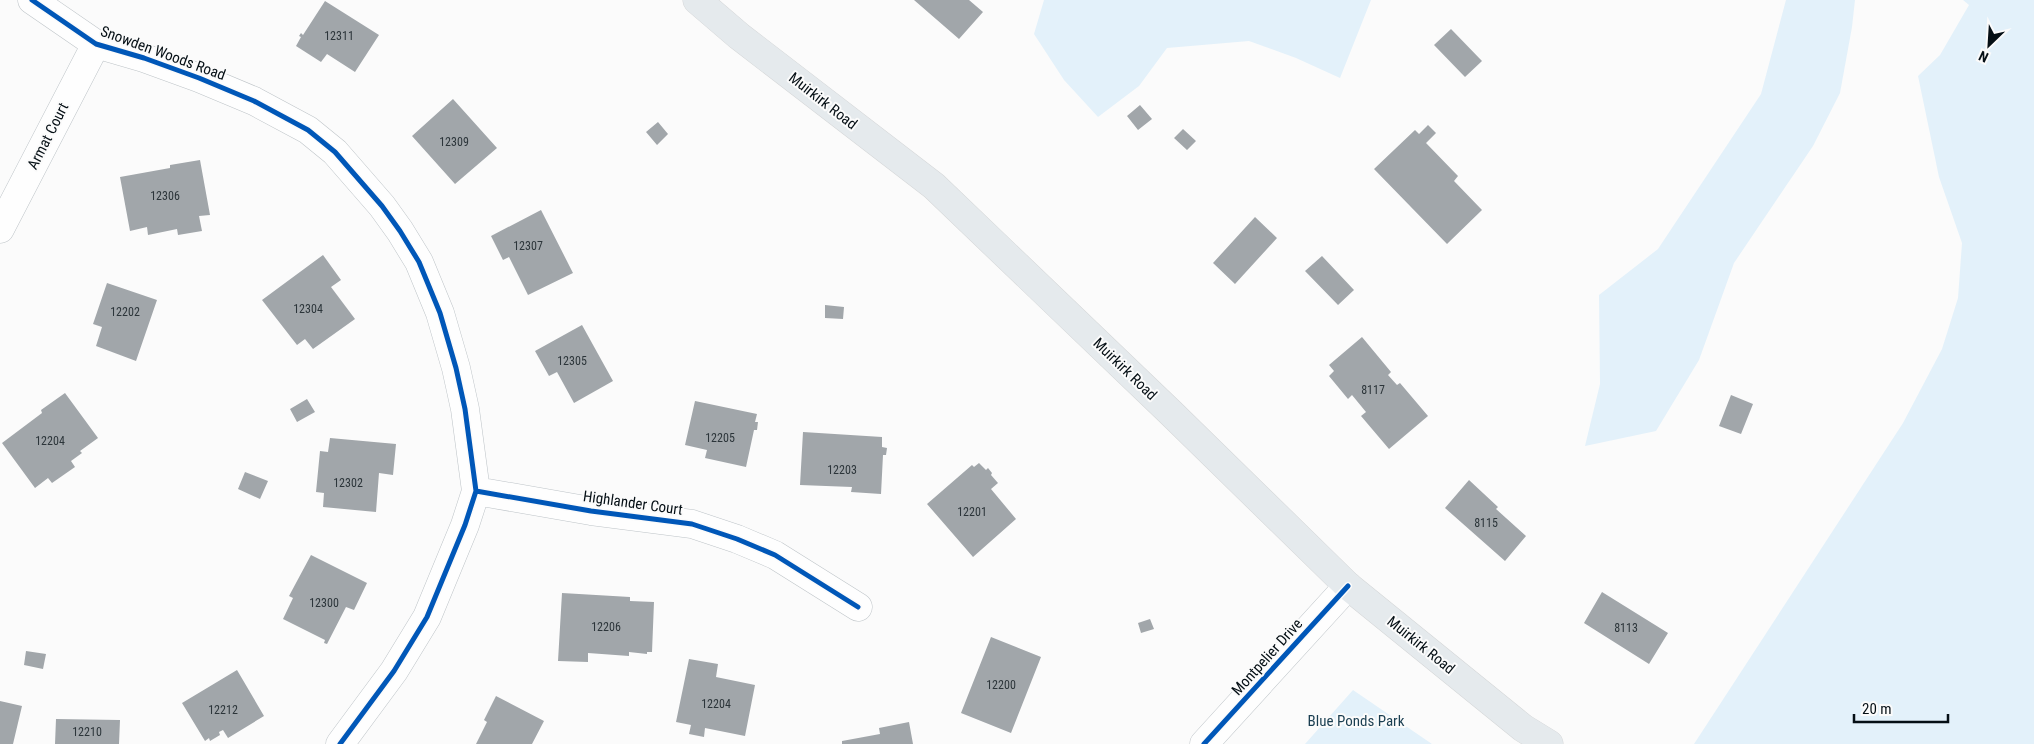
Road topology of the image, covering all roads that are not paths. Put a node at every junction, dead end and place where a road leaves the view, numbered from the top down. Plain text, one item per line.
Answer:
1 (32, 0) edge
2 (696, 0) edge
3 (96, 44) junction
4 (0, 229) edge
5 (476, 492) junction
6 (1348, 586) junction
7 (858, 608) dead end
8 (340, 744) edge
9 (1204, 744) edge
10 (1549, 744) edge

1 - 3 street, Snowden Woods Road
2 - 6 main road, Muirkirk Road
3 - 4 street, Armat Court
3 - 5 street, Snowden Woods Road
5 - 7 street, Highlander Court
5 - 8 street, Snowden Woods Road
6 - 9 street, Montpelier Drive
6 - 10 main road, Muirkirk Road

